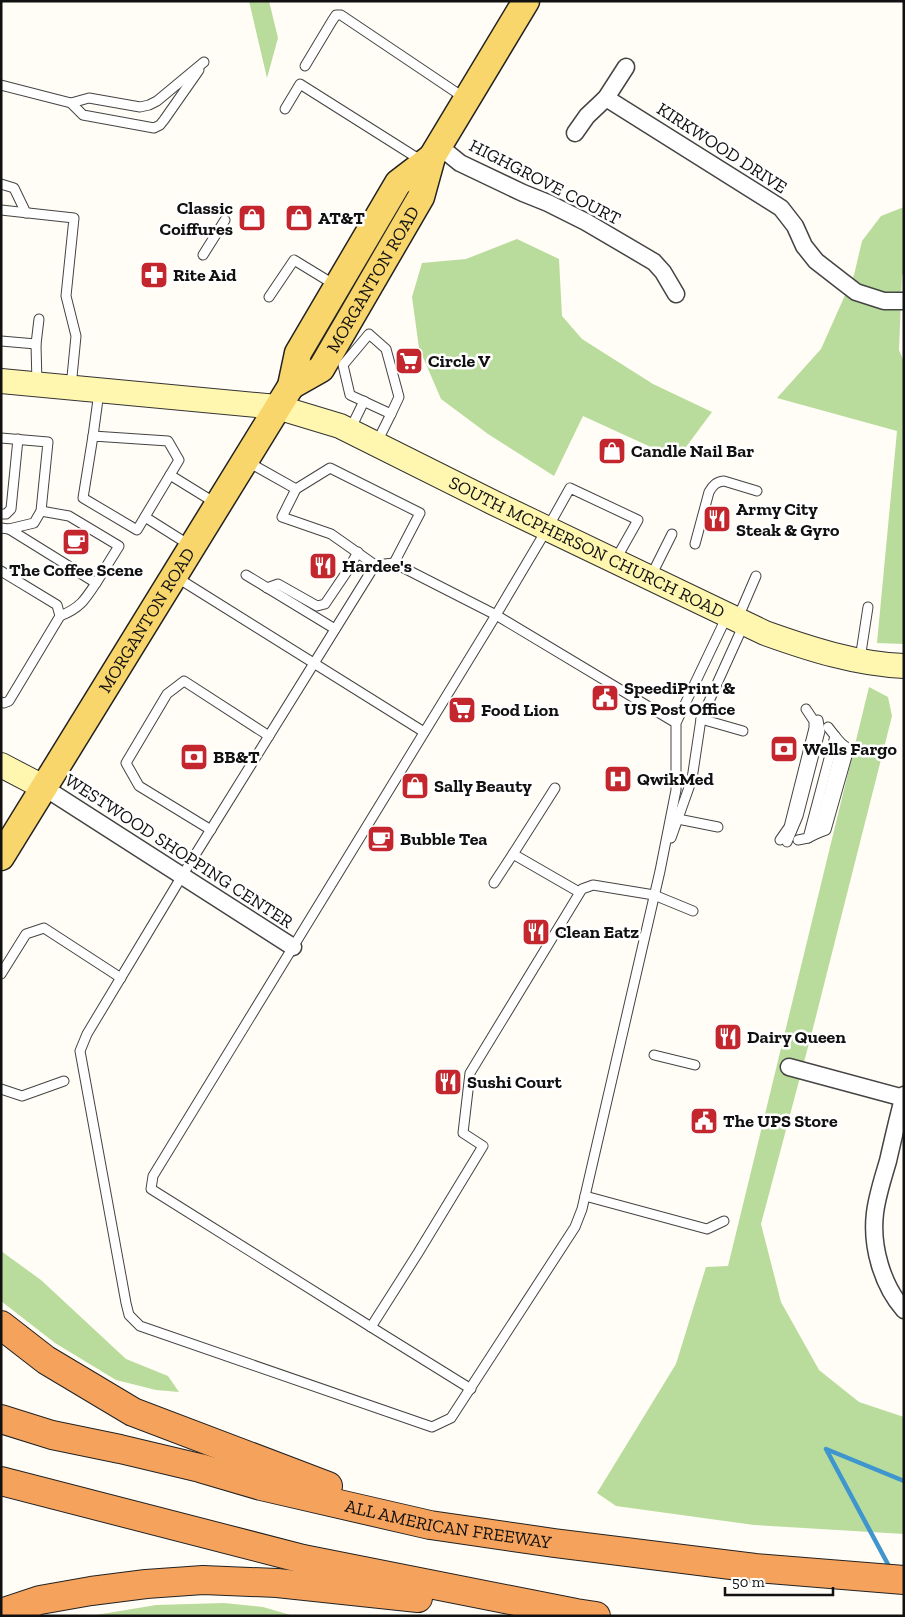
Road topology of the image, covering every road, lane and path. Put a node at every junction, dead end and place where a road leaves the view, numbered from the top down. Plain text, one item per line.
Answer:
1 (526, 1) edge
2 (305, 66) dead end
3 (626, 68) dead end
4 (1, 84) edge
5 (606, 98) junction
6 (466, 99) junction
7 (71, 103) junction
8 (285, 109) dead end
9 (575, 133) dead end
10 (432, 155) junction
11 (1, 184) edge
12 (1, 210) edge
13 (26, 213) junction
14 (225, 220) dead end
15 (203, 255) dead end
16 (337, 286) junction
17 (676, 294) dead end
18 (269, 297) dead end
19 (904, 301) edge
20 (39, 319) dead end
21 (359, 328) junction
22 (1, 341) edge
23 (36, 344) junction
24 (341, 354) junction
25 (1, 381) edge
26 (37, 385) junction
27 (291, 386) junction
28 (71, 388) junction
29 (99, 390) junction
30 (364, 401) junction
31 (277, 407) junction
32 (391, 414) junction
33 (350, 431) junction
34 (93, 436) junction
35 (1, 438) edge
36 (18, 439) junction
37 (376, 444) junction
38 (244, 460) junction
39 (170, 475) junction
40 (296, 489) junction
41 (757, 491) dead end
42 (218, 504) junction
43 (40, 511) junction
44 (1, 514) edge
45 (144, 517) junction
46 (5, 528) edge
47 (547, 529) junction
48 (672, 534) dead end
49 (695, 544) dead end
50 (192, 546) junction
51 (358, 552) junction
52 (615, 561) junction
53 (394, 563) junction
54 (375, 565) junction
55 (1, 571) edge
56 (246, 575) dead end
57 (174, 576) junction
58 (756, 576) dead end
59 (650, 578) junction
60 (96, 583) junction
61 (267, 588) junction
62 (868, 607) dead end
63 (496, 615) junction
64 (60, 616) junction
65 (736, 620) junction
66 (335, 630) junction
67 (860, 660) junction
68 (314, 664) junction
69 (904, 666) edge
70 (1, 702) edge
71 (810, 712) dead end
72 (701, 719) junction
73 (676, 722) junction
74 (828, 727) dead end
75 (743, 731) dead end
76 (424, 732) junction
77 (269, 736) junction
78 (835, 736) junction
79 (1, 765) edge
80 (45, 788) junction
81 (555, 788) dead end
82 (678, 819) junction
83 (718, 828) dead end
84 (210, 830) junction
85 (808, 838) junction
86 (798, 840) dead end
87 (784, 841) dead end
88 (513, 854) junction
89 (1, 857) edge
90 (660, 871) junction
91 (182, 876) junction
92 (494, 883) dead end
93 (579, 892) junction
94 (654, 895) junction
95 (693, 911) dead end
96 (293, 947) junction
97 (1, 974) edge
98 (121, 978) junction
99 (654, 1055) dead end
100 (695, 1066) dead end
101 (789, 1067) dead end
102 (64, 1081) dead end
103 (1, 1089) edge
104 (903, 1097) edge
105 (585, 1196) junction
106 (724, 1221) dead end
107 (904, 1310) edge
108 (1, 1325) edge
109 (371, 1327) junction
110 (470, 1389) junction
111 (1, 1419) edge
112 (1, 1481) edge
113 (430, 1525) junction
114 (904, 1580) edge
115 (1, 1612) edge
116 (586, 1614) edge

1 - 6 main road, MORGANTON ROAD
2 - 6 lane
3 - 5 street
4 - 7 lane
5 - 9 street
5 - 19 street, KIRKWOOD DRIVE
6 - 10 main road, MORGANTON ROAD
7 - 7 lane
8 - 10 lane
10 - 16 main road, MORGANTON ROAD
10 - 17 street, HIGHGROVE COURT
10 - 21 main road, MORGANTON ROAD
11 - 13 lane
12 - 13 lane
13 - 28 lane
14 - 15 lane
16 - 18 lane
16 - 27 main road, MORGANTON ROAD
20 - 23 lane
21 - 24 main road, MORGANTON ROAD
21 - 32 lane
22 - 23 lane
23 - 26 lane
24 - 27 main road, MORGANTON ROAD
24 - 30 lane
25 - 26 main road, SOUTH MCPHERSON CHURCH ROAD
26 - 28 main road, SOUTH MCPHERSON CHURCH ROAD
27 - 31 main road, MORGANTON ROAD
28 - 29 main road, SOUTH MCPHERSON CHURCH ROAD
29 - 31 main road, SOUTH MCPHERSON CHURCH ROAD
29 - 34 lane
30 - 32 lane
30 - 33 lane
31 - 33 main road, SOUTH MCPHERSON CHURCH ROAD
31 - 38 main road, MORGANTON ROAD
32 - 37 lane
33 - 37 main road, SOUTH MCPHERSON CHURCH ROAD
34 - 39 lane
34 - 45 lane
35 - 36 lane
36 - 43 lane
36 - 44 lane
37 - 47 main road, SOUTH MCPHERSON CHURCH ROAD
38 - 40 lane
38 - 42 main road, MORGANTON ROAD
39 - 42 lane
39 - 45 lane
40 - 51 lane
40 - 53 lane
41 - 49 lane
42 - 50 main road, MORGANTON ROAD
43 - 46 lane
43 - 60 lane
45 - 50 lane
46 - 60 lane
47 - 52 main road, SOUTH MCPHERSON CHURCH ROAD
47 - 52 lane
47 - 63 lane
48 - 59 lane
50 - 57 main road, MORGANTON ROAD
51 - 54 lane
51 - 61 lane
52 - 59 main road, SOUTH MCPHERSON CHURCH ROAD
53 - 54 lane
53 - 63 lane
54 - 66 lane
55 - 64 lane
56 - 61 lane
57 - 68 lane
57 - 80 main road, MORGANTON ROAD
58 - 65 lane
59 - 65 main road, SOUTH MCPHERSON CHURCH ROAD
60 - 64 lane
61 - 66 lane
62 - 67 lane
63 - 73 lane
63 - 76 lane
64 - 70 lane
65 - 67 main road, SOUTH MCPHERSON CHURCH ROAD
65 - 72 lane
65 - 73 lane
66 - 68 lane
67 - 69 main road, SOUTH MCPHERSON CHURCH ROAD
68 - 76 lane
68 - 77 lane
71 - 87 lane
72 - 75 lane
72 - 82 lane
73 - 90 lane
74 - 78 lane
76 - 96 lane
77 - 84 lane
77 - 84 lane
78 - 85 lane
78 - 85 lane
79 - 80 main road
80 - 89 main road, MORGANTON ROAD
80 - 91 street, WESTWOOD SHOPPING CENTER
81 - 88 lane
82 - 83 lane
82 - 90 lane
84 - 91 lane
85 - 86 lane
88 - 92 lane
88 - 93 lane
90 - 94 lane
91 - 96 street, WESTWOOD SHOPPING CENTER
91 - 98 lane
93 - 94 lane
93 - 109 lane
94 - 95 lane
94 - 105 lane
96 - 109 lane
97 - 98 lane
98 - 110 lane
99 - 100 lane
101 - 104 street
102 - 103 lane
104 - 107 street
105 - 106 lane
105 - 110 lane
108 - 113 highway
109 - 110 lane
111 - 113 highway, ALL AMERICAN FREEWAY
112 - 116 highway
113 - 114 highway, ALL AMERICAN FREEWAY
115 - 116 highway

